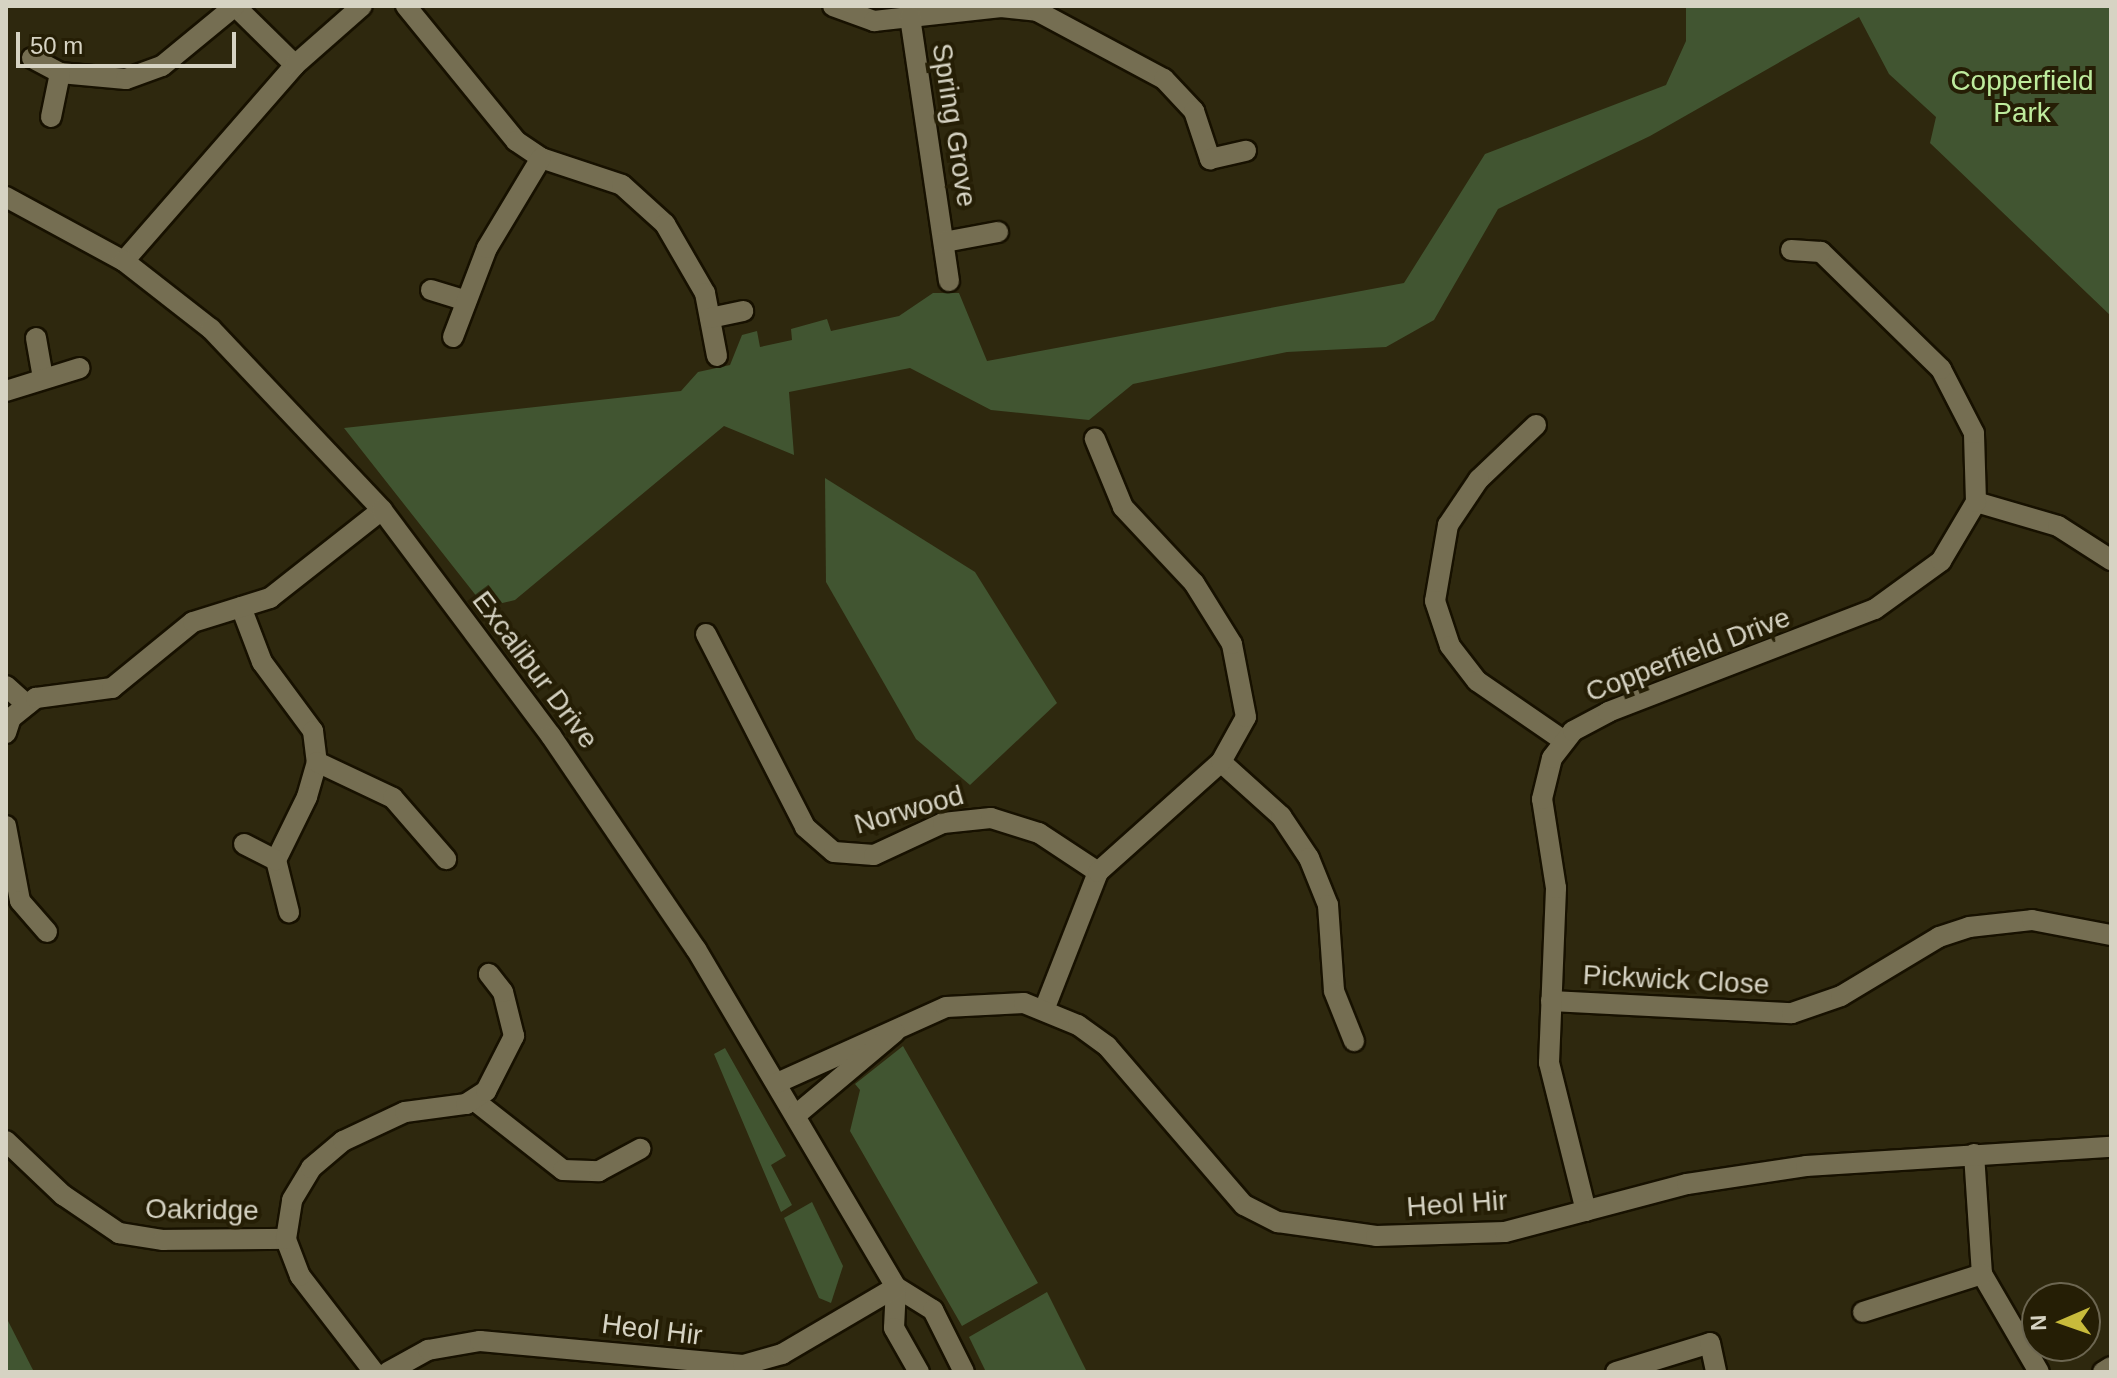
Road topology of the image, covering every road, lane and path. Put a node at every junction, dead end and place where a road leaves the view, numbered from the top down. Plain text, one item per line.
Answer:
1 (235, 6) edge
2 (362, 6) edge
3 (406, 6) edge
4 (833, 6) edge
5 (910, 17) junction
6 (32, 58) dead end
7 (295, 65) junction
8 (60, 73) junction
9 (51, 117) dead end
10 (1246, 151) dead end
11 (541, 158) junction
12 (6, 197) edge
13 (998, 232) dead end
14 (944, 242) junction
15 (1791, 250) dead end
16 (124, 261) junction
17 (949, 281) dead end
18 (431, 290) dead end
19 (466, 301) junction
20 (743, 311) dead end
21 (710, 318) junction
22 (453, 337) dead end
23 (36, 338) dead end
24 (717, 356) dead end
25 (80, 368) dead end
26 (43, 377) junction
27 (6, 391) edge
28 (1536, 425) dead end
29 (1095, 439) dead end
30 (1976, 502) junction
31 (382, 510) junction
32 (2111, 560) edge
33 (241, 607) junction
34 (706, 634) dead end
35 (6, 686) edge
36 (27, 705) junction
37 (6, 733) edge
38 (1563, 740) junction
39 (317, 762) junction
40 (1221, 762) junction
41 (6, 826) edge
42 (244, 844) dead end
43 (446, 859) dead end
44 (276, 860) junction
45 (1098, 872) junction
46 (13, 901) edge
47 (289, 912) dead end
48 (47, 932) dead end
49 (2111, 935) edge
50 (489, 974) dead end
51 (1551, 1001) junction
52 (1044, 1010) junction
53 (895, 1032) junction
54 (1354, 1041) dead end
55 (777, 1083) junction
56 (475, 1101) junction
57 (796, 1115) junction
58 (6, 1141) edge
59 (2111, 1147) edge
60 (640, 1149) dead end
61 (1974, 1154) junction
62 (1586, 1211) junction
63 (286, 1239) junction
64 (1982, 1274) junction
65 (896, 1287) junction
66 (1863, 1312) dead end
67 (2111, 1367) edge
68 (374, 1372) edge
69 (388, 1372) edge
70 (919, 1372) edge
71 (964, 1372) edge
72 (1616, 1372) edge
73 (1716, 1372) edge
74 (2039, 1372) edge
75 (2103, 1372) edge

1 - 7 street
1 - 8 street
2 - 7 street
3 - 11 street
4 - 5 street, Spring Grove
5 - 10 street, Spring Grove
5 - 14 street, Spring Grove
6 - 8 street
7 - 16 street
8 - 9 street
11 - 19 street
11 - 21 street
12 - 16 street, Excalibur Drive
13 - 14 street, Spring Grove
14 - 17 street, Spring Grove
15 - 30 street
16 - 31 street, Excalibur Drive
18 - 19 street
19 - 22 street
20 - 21 street
21 - 24 street
23 - 26 street
25 - 26 street
26 - 27 street
28 - 38 street
29 - 40 street
30 - 32 street
30 - 38 street, Copperfield Drive
31 - 33 street
31 - 55 street, Excalibur Drive
33 - 36 street
33 - 39 street
34 - 45 street, Norwood
35 - 36 street
36 - 37 street
38 - 51 street
39 - 43 street
39 - 44 street
40 - 45 street
40 - 54 street
41 - 46 street
42 - 44 street
44 - 47 street
45 - 52 street
46 - 48 street
49 - 51 street, Pickwick Close
50 - 56 street
51 - 62 street
52 - 53 street, Heol Hir
52 - 62 street, Heol Hir
53 - 55 street, Heol Hir
53 - 57 street, Heol Hir
55 - 57 street, Excalibur Drive
56 - 60 street
56 - 63 street, Oakridge
57 - 65 street, Excalibur Drive
58 - 63 street, Oakridge
59 - 61 street, Heol Hir
61 - 62 street, Heol Hir
61 - 64 street
63 - 68 street, Oakridge
64 - 66 street
64 - 74 street
65 - 69 street, Heol Hir
65 - 70 street
65 - 71 street, Excalibur Drive
67 - 75 street
72 - 73 street

